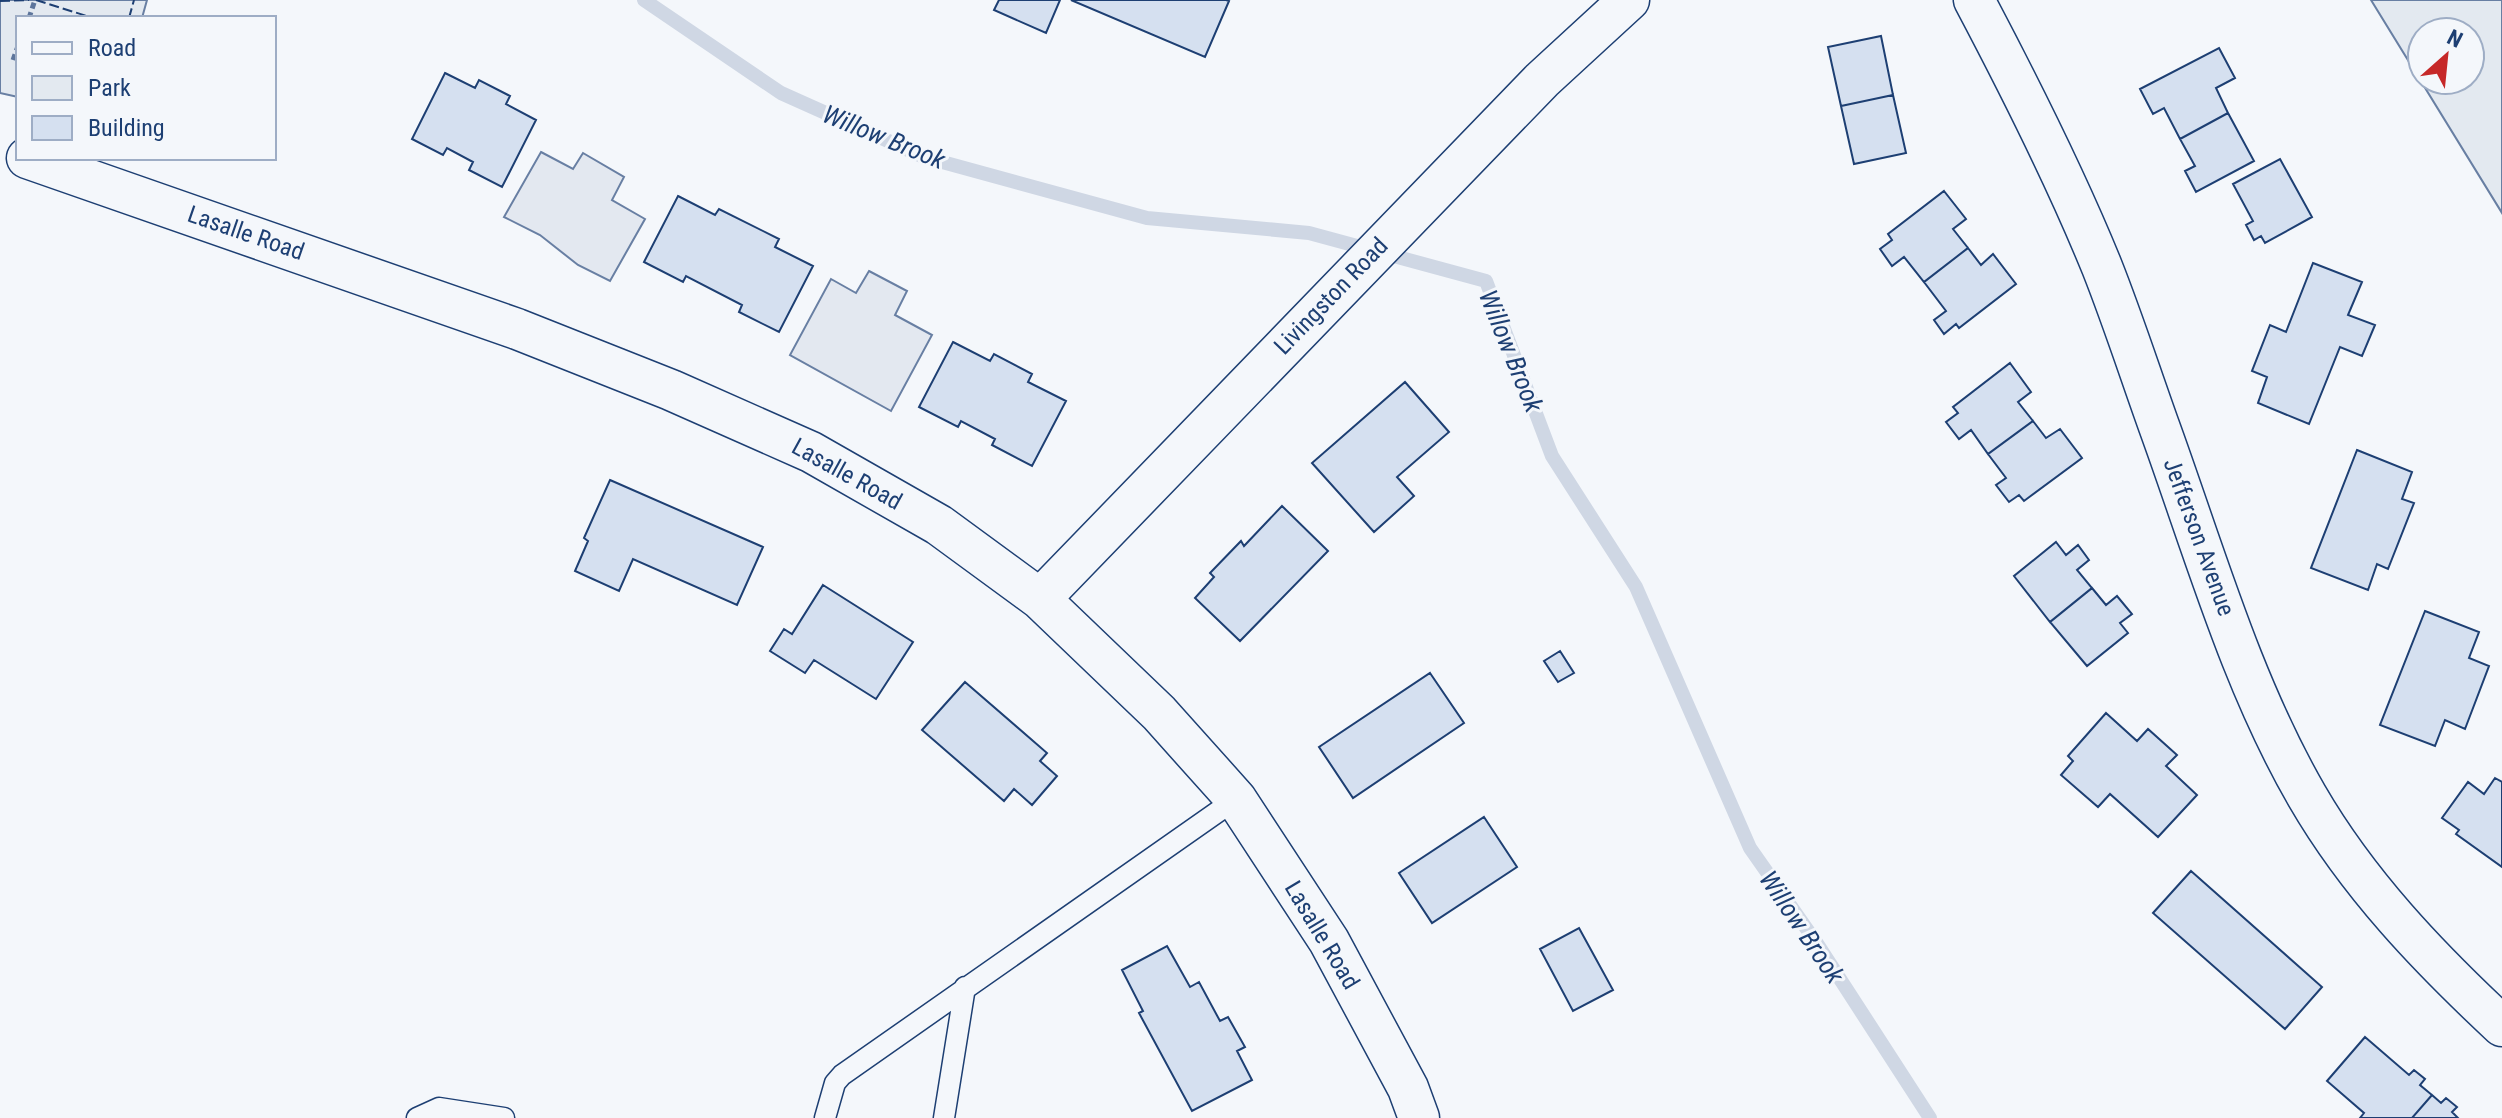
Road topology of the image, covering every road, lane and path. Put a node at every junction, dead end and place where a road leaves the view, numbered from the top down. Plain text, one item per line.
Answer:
1 (1629, 0) edge
2 (1974, 0) edge
3 (16, 52) edge
4 (13, 60) dead end
5 (33, 160) edge
6 (1040, 599) junction
7 (1236, 799) junction
8 (965, 987) junction
9 (2502, 1026) edge
10 (417, 1118) edge
11 (504, 1118) edge
12 (825, 1118) edge
13 (944, 1118) edge
14 (1419, 1118) edge

1 - 6 street, Livingston Road
2 - 9 street, Jefferson Avenue
3 - 4 path
5 - 6 street, Lasalle Road
6 - 7 street, Lasalle Road
7 - 8 lane
7 - 14 street, Lasalle Road
8 - 12 lane
8 - 13 lane
10 - 11 lane

